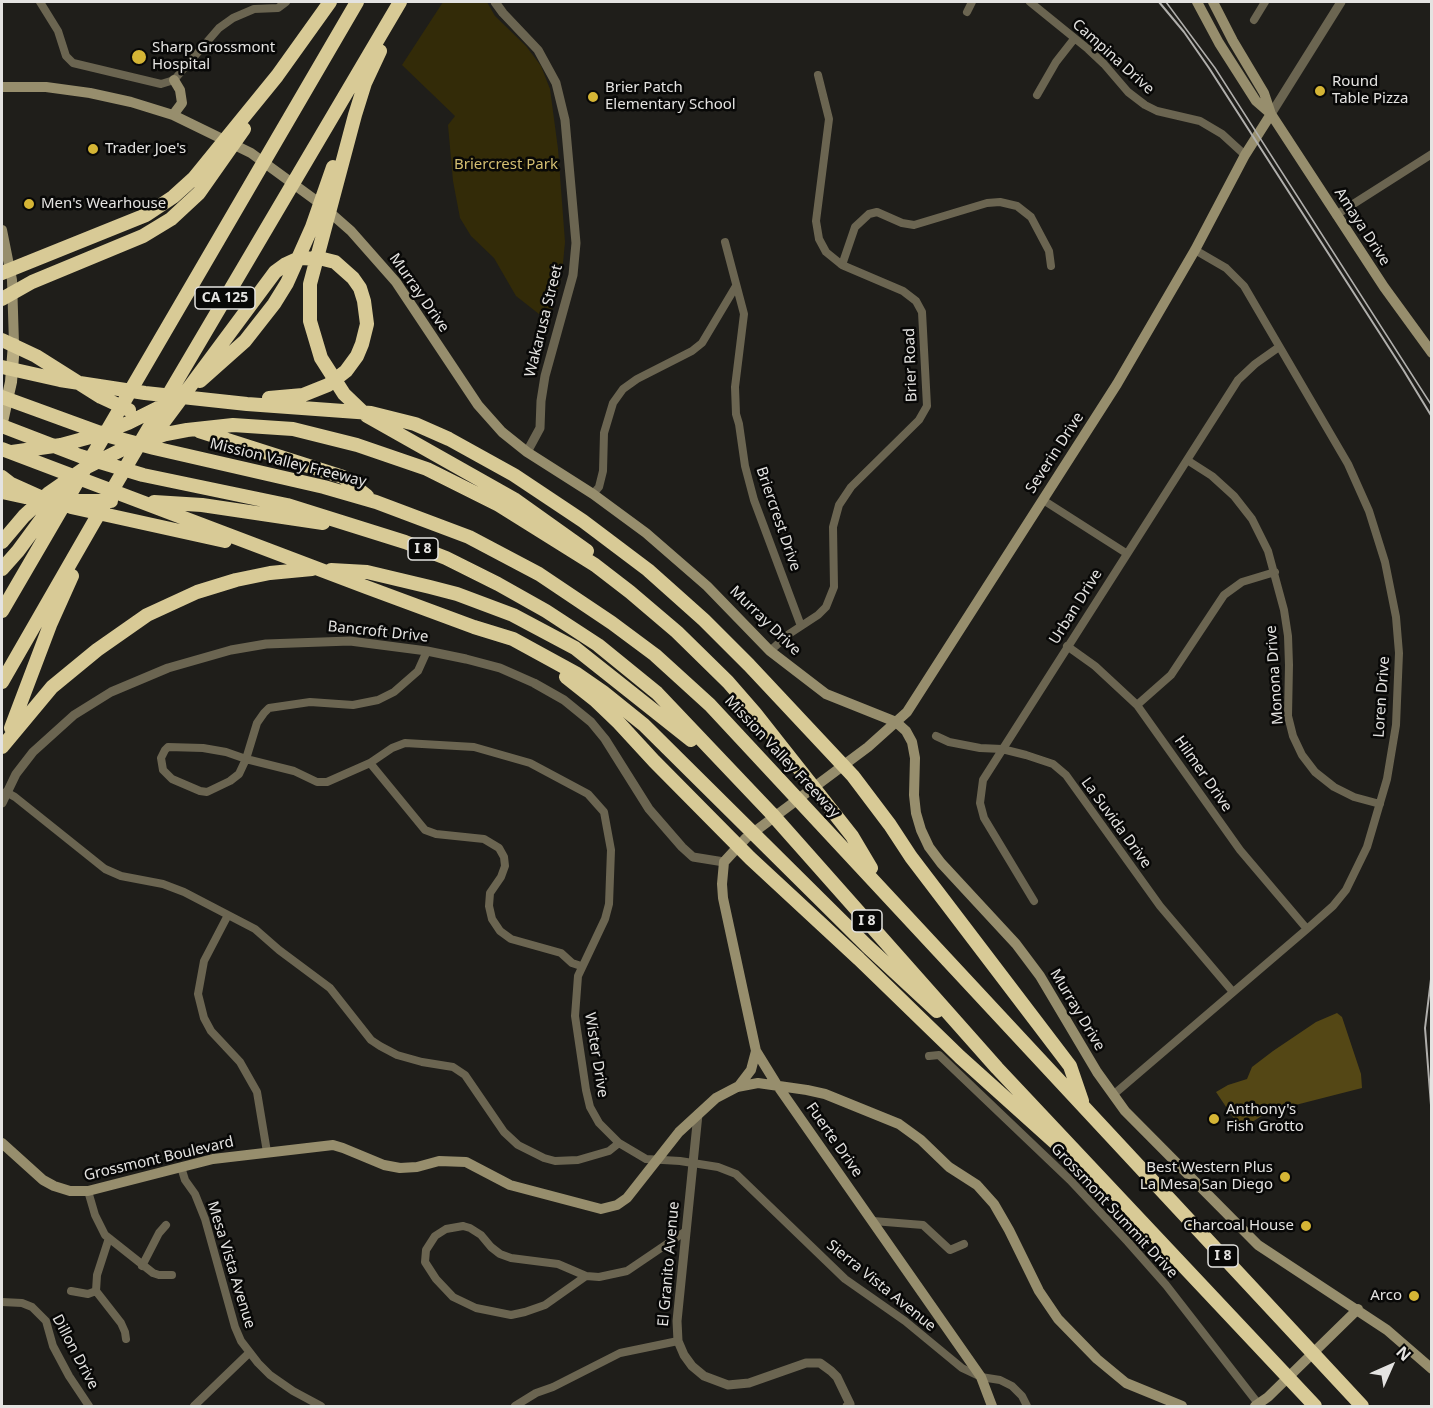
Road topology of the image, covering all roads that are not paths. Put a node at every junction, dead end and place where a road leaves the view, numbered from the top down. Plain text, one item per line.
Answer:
1 (40, 2) edge
2 (286, 2) edge
3 (330, 2) edge
4 (357, 2) edge
5 (401, 2) edge
6 (495, 2) edge
7 (972, 2) edge
8 (1030, 2) edge
9 (1197, 2) edge
10 (1214, 2) edge
11 (1266, 2) edge
12 (1341, 2) edge
13 (967, 12) dead end
14 (1254, 20) dead end
15 (1074, 39) junction
16 (818, 75) dead end
17 (174, 80) junction
18 (2, 87) edge
19 (1037, 95) dead end
20 (173, 114) junction
21 (1271, 114) junction
22 (1431, 154) edge
23 (1245, 155) junction
24 (210, 168) junction
25 (332, 181) junction
26 (1335, 215) junction
27 (2, 230) edge
28 (725, 242) dead end
29 (1195, 250) junction
30 (842, 265) junction
31 (1051, 266) dead end
32 (2, 273) edge
33 (736, 286) junction
34 (2, 299) edge
35 (8, 342) edge
36 (1279, 347) junction
37 (1431, 354) edge
38 (2, 367) edge
39 (2, 397) edge
40 (219, 400) junction
41 (2, 424) edge
42 (2, 451) edge
43 (528, 452) junction
44 (95, 453) junction
45 (1187, 460) junction
46 (2, 477) edge
47 (117, 482) junction
48 (2, 492) edge
49 (593, 494) junction
50 (1043, 500) junction
51 (376, 502) junction
52 (363, 528) junction
53 (2, 542) edge
54 (1126, 553) junction
55 (75, 556) junction
56 (302, 563) junction
57 (2, 569) edge
58 (1275, 572) junction
59 (630, 592) junction
60 (2, 611) edge
61 (801, 626) junction
62 (474, 627) junction
63 (1067, 646) junction
64 (427, 651) junction
65 (770, 651) junction
66 (2, 682) edge
67 (1137, 705) junction
68 (896, 722) junction
69 (936, 736) dead end
70 (2, 747) edge
71 (1002, 749) junction
72 (2, 753) edge
73 (246, 759) junction
74 (370, 763) junction
75 (843, 766) junction
76 (735, 775) junction
77 (6, 792) junction
78 (2, 803) edge
79 (1380, 804) junction
80 (742, 842) junction
81 (724, 862) junction
82 (882, 888) junction
83 (1034, 901) dead end
84 (228, 915) junction
85 (1307, 929) junction
86 (581, 966) junction
87 (1233, 992) junction
88 (756, 1050) junction
89 (929, 1056) dead end
90 (997, 1068) junction
91 (777, 1085) junction
92 (737, 1087) junction
93 (1113, 1095) junction
94 (1084, 1106) junction
95 (698, 1114) junction
96 (2, 1143) edge
97 (619, 1143) junction
98 (267, 1152) junction
99 (657, 1160) junction
100 (693, 1163) junction
101 (182, 1167) junction
102 (88, 1191) junction
103 (1125, 1205) junction
104 (873, 1221) junction
105 (166, 1225) dead end
106 (686, 1231) junction
107 (109, 1238) junction
108 (964, 1244) dead end
109 (142, 1266) junction
110 (172, 1275) dead end
111 (586, 1276) junction
112 (71, 1291) dead end
113 (96, 1291) junction
114 (2, 1302) edge
115 (1358, 1309) junction
116 (126, 1339) dead end
117 (678, 1341) junction
118 (249, 1353) junction
119 (1431, 1369) edge
120 (981, 1377) junction
121 (849, 1406) edge
122 (1258, 1406) edge
123 (89, 1407) edge
124 (194, 1407) edge
125 (321, 1407) edge
126 (515, 1407) edge
127 (992, 1407) edge
128 (1027, 1407) edge
129 (1182, 1407) edge
130 (1315, 1407) edge
131 (1362, 1407) edge

1 - 17 street
2 - 17 street
3 - 24 highway
4 - 44 highway, CA 125
5 - 25 highway
5 - 47 highway, CA 125
6 - 43 street, Wakarusa Street
7 - 13 street
8 - 15 street, Campina Drive
9 - 21 main road, Amaya Drive
10 - 21 main road, Amaya Drive
11 - 14 street
12 - 21 street, Severin Drive
15 - 19 street
15 - 23 street, Campina Drive
16 - 30 street, Brier Road
17 - 20 main road
18 - 20 main road, Murray Drive
20 - 43 main road, Murray Drive
21 - 23 main road, Severin Drive
21 - 26 main road, Amaya Drive
22 - 26 street
23 - 29 main road, Severin Drive
24 - 32 highway
24 - 34 highway
25 - 42 highway
25 - 59 highway
26 - 37 main road, Amaya Drive
27 - 35 main road
28 - 33 street, Briercrest Drive
29 - 36 street, Loren Drive
29 - 50 main road, Severin Drive
30 - 31 street
30 - 61 street, Brier Road
33 - 49 street
33 - 61 street, Briercrest Drive
35 - 41 main road
35 - 51 highway
36 - 45 street, Urban Drive
36 - 79 street, Loren Drive
38 - 40 highway
39 - 51 highway, Mission Valley Freeway / I 8
40 - 47 highway
40 - 75 highway
41 - 52 highway, I 8
42 - 56 highway
43 - 49 main road, Murray Drive
44 - 57 highway
44 - 60 highway, CA 125
45 - 54 street, Urban Drive
45 - 58 street, Monona Drive
46 - 52 highway
47 - 55 highway, CA 125
48 - 56 highway
49 - 65 main road, Murray Drive
50 - 54 street
50 - 68 main road, Severin Drive
51 - 82 highway, Mission Valley Freeway / I 8
52 - 76 highway, I 8
53 - 59 highway
54 - 63 street, Urban Drive
55 - 66 highway, CA 125
55 - 72 highway
56 - 62 highway
58 - 67 street
58 - 79 street, Monona Drive
59 - 82 highway
61 - 65 street, Brier Road
62 - 80 highway
62 - 90 highway
63 - 67 street, Hilmer Drive
63 - 71 street, Urban Drive
64 - 73 street
64 - 77 street, Bancroft Drive
64 - 81 street, Bancroft Drive
65 - 68 main road, Murray Drive
67 - 85 street, Hilmer Drive
68 - 75 main road, Severin Drive
68 - 93 main road, Murray Drive
69 - 71 street, La Suvida Drive
70 - 76 highway
71 - 83 street, Urban Drive
71 - 87 street, La Suvida Drive
73 - 73 street, Wister Drive
73 - 74 street, Wister Drive
74 - 86 street
74 - 86 street, Wister Drive
75 - 80 main road, Severin Drive
75 - 94 highway
76 - 90 highway, I 8
77 - 78 street, Bancroft Drive
77 - 84 street
79 - 85 street, Loren Drive
80 - 81 main road, Severin Drive
80 - 103 highway
81 - 88 main road, Fuerte Drive
82 - 94 highway, Mission Valley Freeway / I 8
84 - 97 street
84 - 98 street
85 - 87 street, Loren Drive
86 - 97 street, Wister Drive
87 - 93 street, Loren Drive
88 - 91 main road, Fuerte Drive
88 - 92 main road
89 - 122 street, Grossmont Summit Drive
90 - 103 highway, I 8
91 - 92 main road, Grossmont Boulevard
91 - 104 main road, Fuerte Drive
91 - 129 main road, Grossmont Boulevard
92 - 95 main road, Grossmont Boulevard
93 - 115 main road, Murray Drive
94 - 131 highway, Mission Valley Freeway / I 8
95 - 99 main road, Grossmont Boulevard
95 - 100 street, El Granito Avenue
96 - 102 main road, Grossmont Boulevard
97 - 99 street, Wister Drive
98 - 99 main road, Grossmont Boulevard
98 - 101 main road, Grossmont Boulevard
99 - 100 street, Wister Drive
100 - 106 street, El Granito Avenue
100 - 120 street, Sierra Vista Avenue
101 - 102 main road, Grossmont Boulevard
101 - 118 street, Mesa Vista Avenue
102 - 107 street
103 - 130 highway, I 8
104 - 108 street
104 - 120 main road, Fuerte Drive
105 - 109 street
106 - 111 street
106 - 117 street, El Granito Avenue
107 - 109 street
107 - 113 street
109 - 110 street
111 - 111 street
112 - 113 street
113 - 116 street
114 - 123 street, Dillon Drive
115 - 119 main road, Murray Drive
115 - 122 main road
117 - 121 street, El Granito Avenue
117 - 126 street
118 - 124 street
118 - 125 street, Mesa Vista Avenue
120 - 127 main road, Fuerte Drive
120 - 128 street, Sierra Vista Avenue

